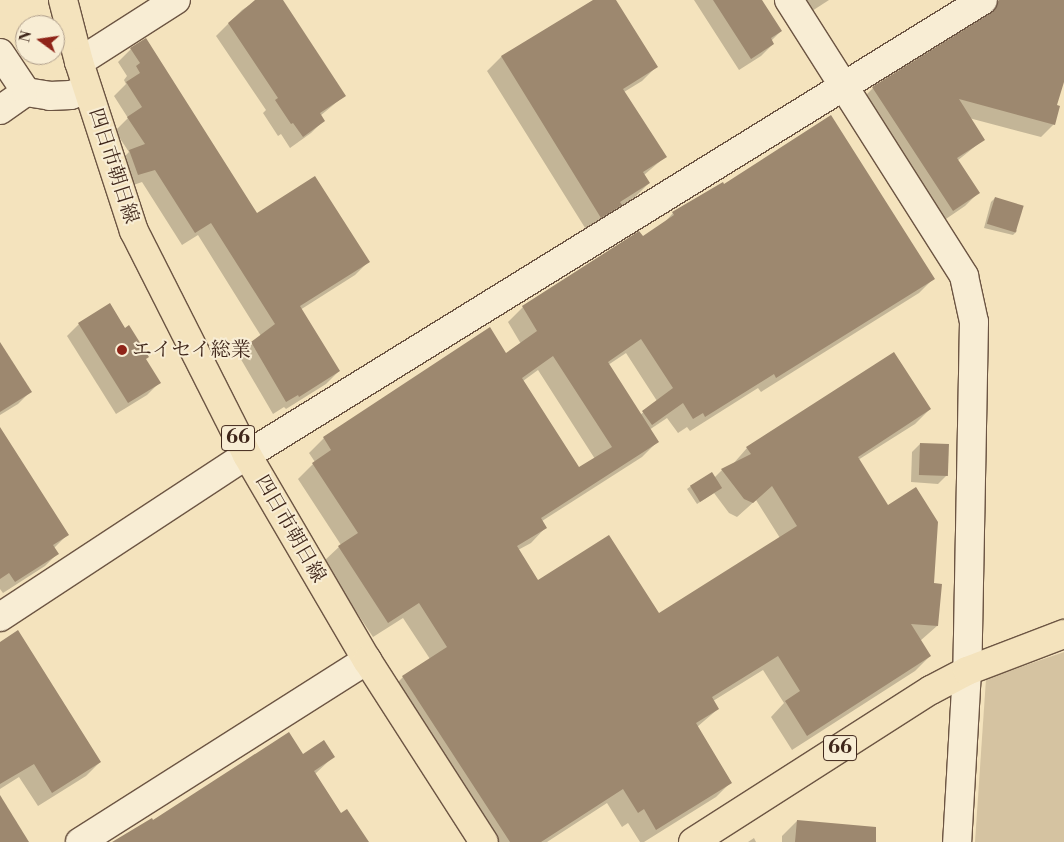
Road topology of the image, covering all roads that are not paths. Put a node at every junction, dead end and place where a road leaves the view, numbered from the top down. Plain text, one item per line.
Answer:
1 (63, 0) edge
2 (176, 0) edge
3 (789, 0) edge
4 (983, 0) edge
5 (0, 53) edge
6 (79, 62) junction
7 (844, 86) junction
8 (88, 89) junction
9 (26, 92) junction
10 (0, 110) edge
11 (247, 455) junction
12 (0, 617) edge
13 (1064, 634) edge
14 (367, 660) junction
15 (979, 667) junction
16 (80, 842) edge
17 (484, 842) edge
18 (693, 842) edge
19 (957, 842) edge

1 - 6 main road, 四日市朝日線 / 66
2 - 6 street
3 - 7 street
4 - 7 street
5 - 9 street
6 - 8 main road, 四日市朝日線 / 66
7 - 11 street
7 - 15 street
8 - 9 street
8 - 11 main road, 四日市朝日線 / 66
9 - 10 street
11 - 12 street
11 - 14 main road, 四日市朝日線 / 66
13 - 15 main road, 66
14 - 16 street
14 - 17 main road, 四日市朝日線 / 66
15 - 18 main road, 66
15 - 19 street

